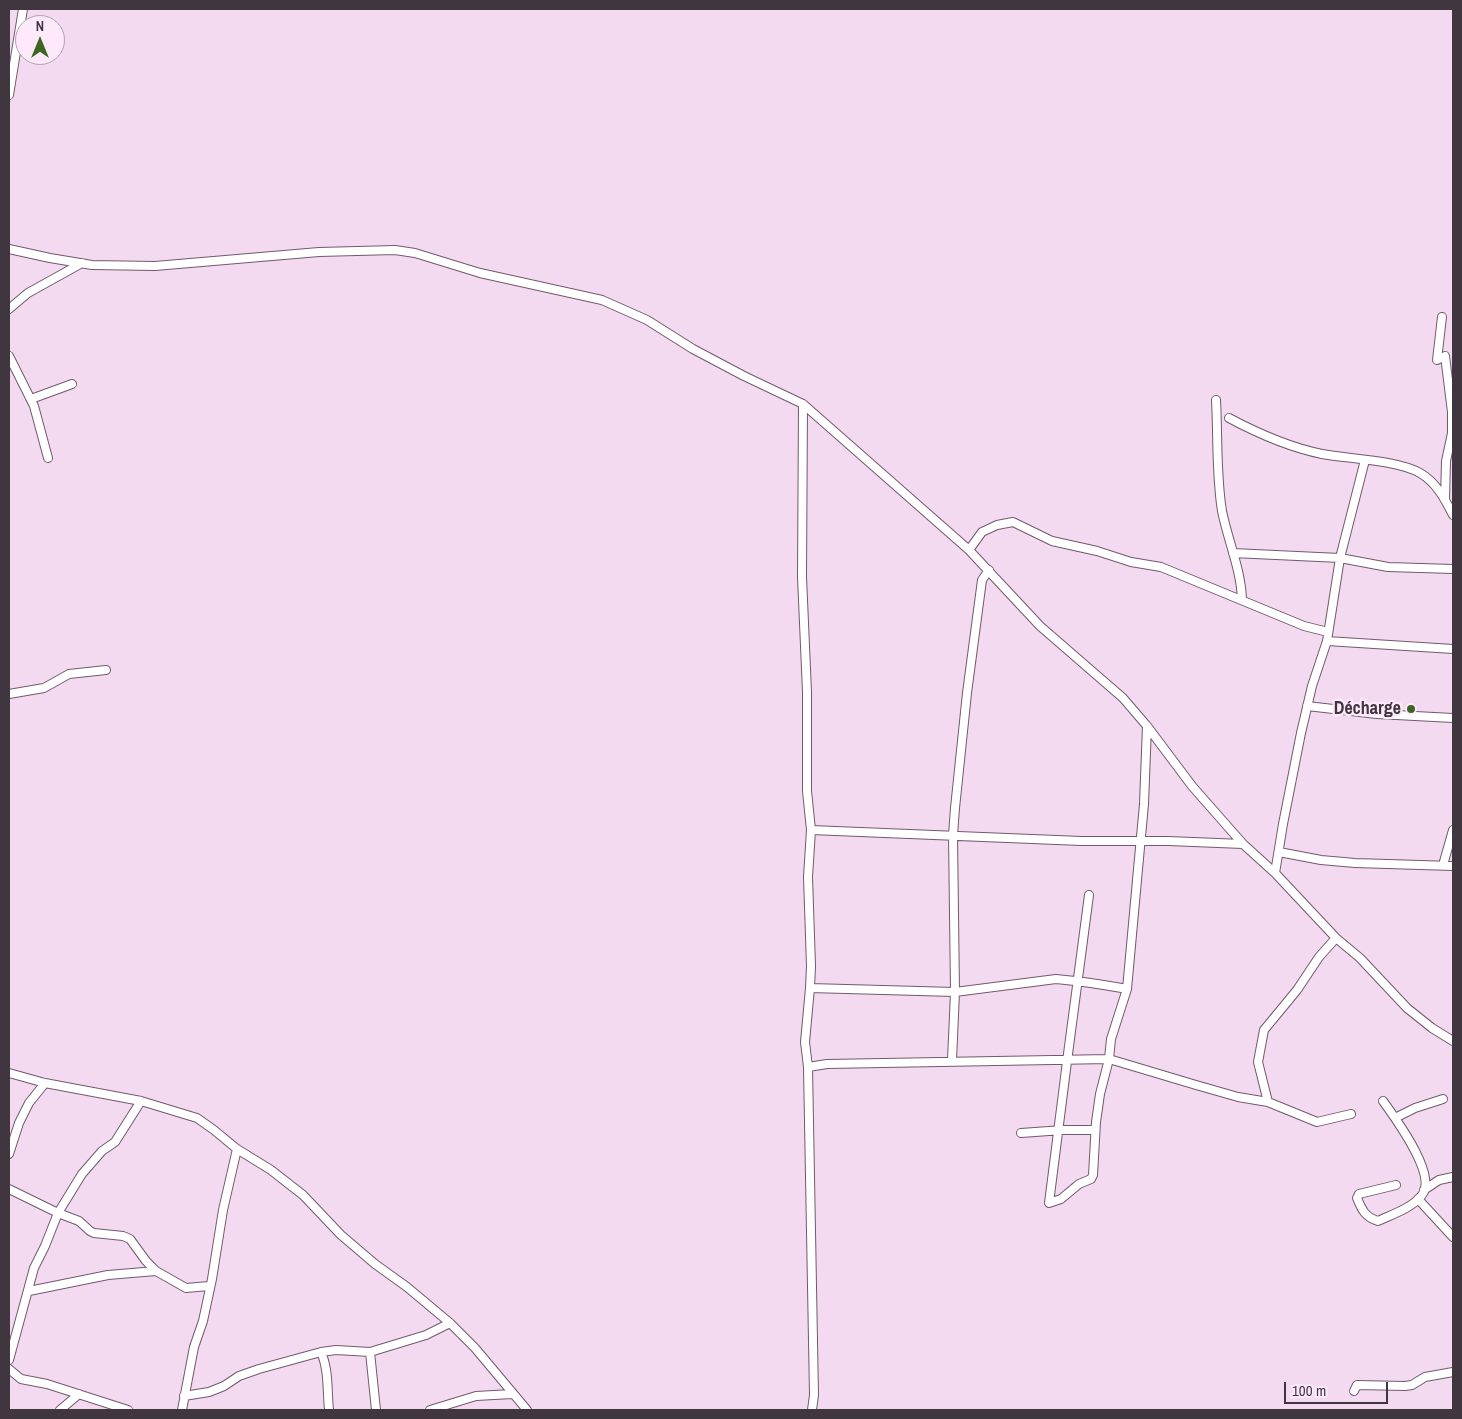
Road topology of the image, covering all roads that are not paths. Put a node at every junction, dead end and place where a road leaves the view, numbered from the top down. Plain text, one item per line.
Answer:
1 (22, 9) edge
2 (9, 95) edge
3 (9, 249) edge
4 (82, 264) junction
5 (9, 309) edge
6 (1442, 317) dead end
7 (9, 356) edge
8 (1449, 357) edge
9 (72, 384) dead end
10 (31, 400) junction
11 (1216, 400) dead end
12 (803, 404) junction
13 (1229, 418) dead end
14 (48, 458) dead end
15 (1365, 460) junction
16 (1449, 499) edge
17 (1453, 515) edge
18 (969, 550) junction
19 (1234, 553) junction
20 (1340, 558) junction
21 (1453, 569) edge
22 (989, 570) junction
23 (1242, 600) junction
24 (1328, 632) junction
25 (1327, 641) junction
26 (1453, 649) edge
27 (106, 670) dead end
28 (9, 694) edge
29 (1308, 706) junction
30 (1453, 718) edge
31 (1147, 726) junction
32 (811, 830) junction
33 (1453, 830) edge
34 (954, 835) junction
35 (1141, 842) junction
36 (1243, 844) junction
37 (1279, 852) junction
38 (1443, 865) junction
39 (1453, 866) edge
40 (1276, 873) junction
41 (1089, 895) dead end
42 (1336, 938) junction
43 (1078, 982) junction
44 (810, 988) junction
45 (1127, 989) junction
46 (955, 992) junction
47 (1453, 1041) edge
48 (1068, 1058) junction
49 (1109, 1058) junction
50 (952, 1060) junction
51 (808, 1068) junction
52 (9, 1074) edge
53 (45, 1083) junction
54 (1443, 1099) dead end
55 (141, 1101) junction
56 (1383, 1101) dead end
57 (1268, 1102) junction
58 (1351, 1114) dead end
59 (1395, 1118) junction
60 (1058, 1130) junction
61 (1095, 1130) junction
62 (1021, 1132) dead end
63 (237, 1149) junction
64 (9, 1154) edge
65 (1453, 1177) edge
66 (1396, 1185) dead end
67 (9, 1189) edge
68 (1424, 1190) junction
69 (1418, 1199) junction
70 (58, 1214) junction
71 (1453, 1237) edge
72 (156, 1271) junction
73 (209, 1286) junction
74 (29, 1291) junction
75 (450, 1323) junction
76 (321, 1352) junction
77 (370, 1352) junction
78 (9, 1360) edge
79 (9, 1369) edge
80 (1453, 1372) edge
81 (9, 1379) edge
82 (21, 1379) junction
83 (1354, 1391) dead end
84 (79, 1394) junction
85 (512, 1394) junction
86 (184, 1396) junction
87 (442, 1409) edge
88 (60, 1410) edge
89 (128, 1410) edge
90 (182, 1410) edge
91 (329, 1410) edge
92 (376, 1410) edge
93 (430, 1410) edge
94 (527, 1410) edge
95 (812, 1410) edge

1 - 2 street
3 - 4 street
4 - 5 street
4 - 12 street
6 - 8 street
7 - 10 street
8 - 16 street
9 - 10 street
10 - 14 street
11 - 19 street
12 - 18 street
12 - 32 street
13 - 15 street
15 - 16 street
15 - 20 street
16 - 17 street
18 - 22 street
18 - 23 street
19 - 20 street
19 - 23 street
20 - 21 street
20 - 24 street
22 - 31 street
22 - 34 street
23 - 24 street
24 - 25 street
25 - 26 street
25 - 29 street
27 - 28 street
29 - 30 street
29 - 37 street
31 - 35 street
31 - 36 street
32 - 34 street
32 - 44 street
33 - 38 street
34 - 35 street
34 - 46 street
35 - 36 street
35 - 45 street
36 - 40 street
37 - 38 street
37 - 40 street
38 - 39 street
40 - 42 street
41 - 43 street
42 - 47 street
42 - 57 street
43 - 45 street
43 - 46 street
43 - 48 street
44 - 46 street
44 - 51 street
45 - 49 street
46 - 50 street
48 - 49 street
48 - 50 street
48 - 60 street
49 - 57 street
49 - 61 street
50 - 51 street
51 - 95 street
52 - 53 street
53 - 55 street
53 - 64 street
54 - 59 street
55 - 63 street
55 - 70 street
56 - 59 street
57 - 58 street
59 - 68 street
60 - 61 street
60 - 61 street
60 - 62 street
63 - 73 street
63 - 75 street
65 - 68 street
66 - 69 street
67 - 70 street
68 - 69 street
69 - 71 street
70 - 72 street
70 - 74 street
72 - 73 street
72 - 74 street
73 - 86 street
74 - 78 street
75 - 77 street
75 - 85 street
76 - 77 street
76 - 86 street
76 - 91 street
77 - 92 street
79 - 82 street
80 - 83 street
81 - 82 street
82 - 84 street
84 - 88 street
84 - 89 street
85 - 87 street
85 - 94 street
86 - 90 street
87 - 93 street

